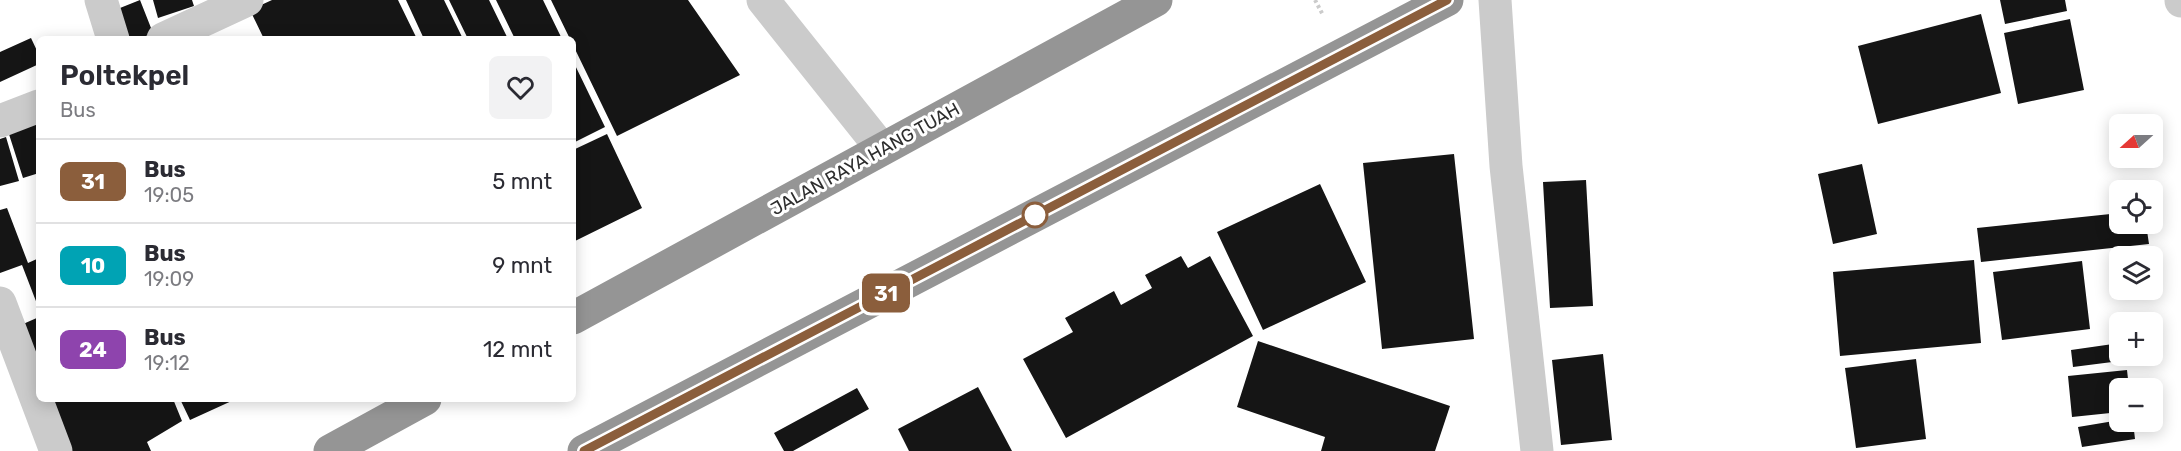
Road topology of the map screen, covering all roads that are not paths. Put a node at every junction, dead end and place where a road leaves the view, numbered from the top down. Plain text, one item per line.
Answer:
1 (101, 0) edge
2 (247, 0) edge
3 (763, 0) edge
4 (1156, 0) edge
5 (1447, 0) edge
6 (1496, 0) edge
7 (112, 36) edge
8 (169, 36) edge
9 (36, 107) edge
10 (0, 121) edge
11 (882, 149) junction
12 (0, 303) edge
13 (576, 316) edge
14 (36, 398) edge
15 (37, 402) edge
16 (420, 402) edge
17 (56, 451) edge
18 (330, 451) edge
19 (584, 451) edge
20 (1537, 451) edge

1 - 7 street
2 - 8 street
3 - 11 street
4 - 11 highway, JALAN RAYA HANG TUAH
5 - 19 highway
6 - 20 street
9 - 10 street
11 - 13 highway, JALAN RAYA HANG TUAH
12 - 14 street
15 - 17 street
16 - 18 highway

